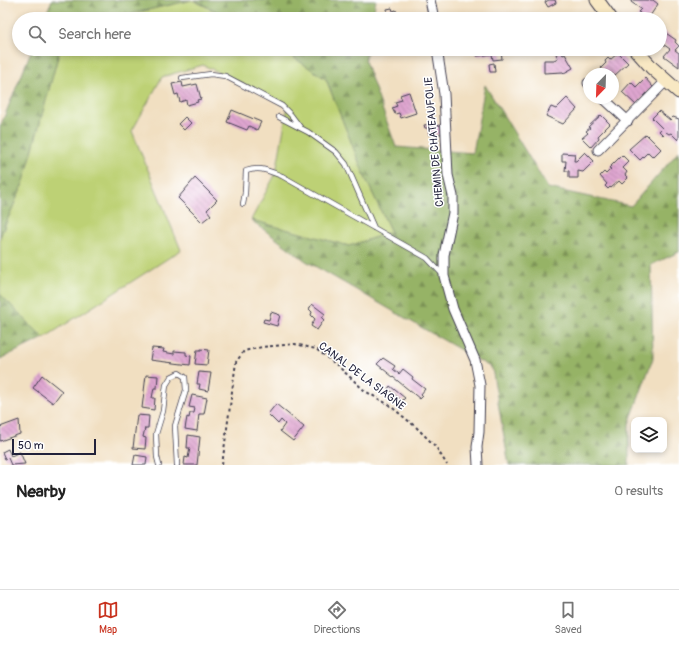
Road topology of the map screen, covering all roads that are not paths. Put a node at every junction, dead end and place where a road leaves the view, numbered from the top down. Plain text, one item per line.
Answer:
1 (430, 0) edge
2 (597, 0) edge
3 (433, 12) edge
4 (606, 12) edge
5 (438, 56) edge
6 (642, 56) edge
7 (182, 78) dead end
8 (666, 81) junction
9 (679, 92) edge
10 (610, 104) edge
11 (279, 117) dead end
12 (628, 121) junction
13 (301, 128) junction
14 (598, 150) dead end
15 (243, 204) dead end
16 (374, 228) junction
17 (444, 276) junction
18 (159, 465) edge
19 (177, 465) edge
20 (478, 465) edge

1 - 3 street
2 - 4 main road
5 - 17 street, CHEMIN DE CHATEAUFOLIE
6 - 8 main road
7 - 13 lane
8 - 9 main road
8 - 12 street
10 - 12 street
11 - 13 lane
12 - 14 street
13 - 16 lane
15 - 16 lane
16 - 17 lane
17 - 20 street, CHEMIN DE CHATEAUFOLIE
18 - 19 lane

